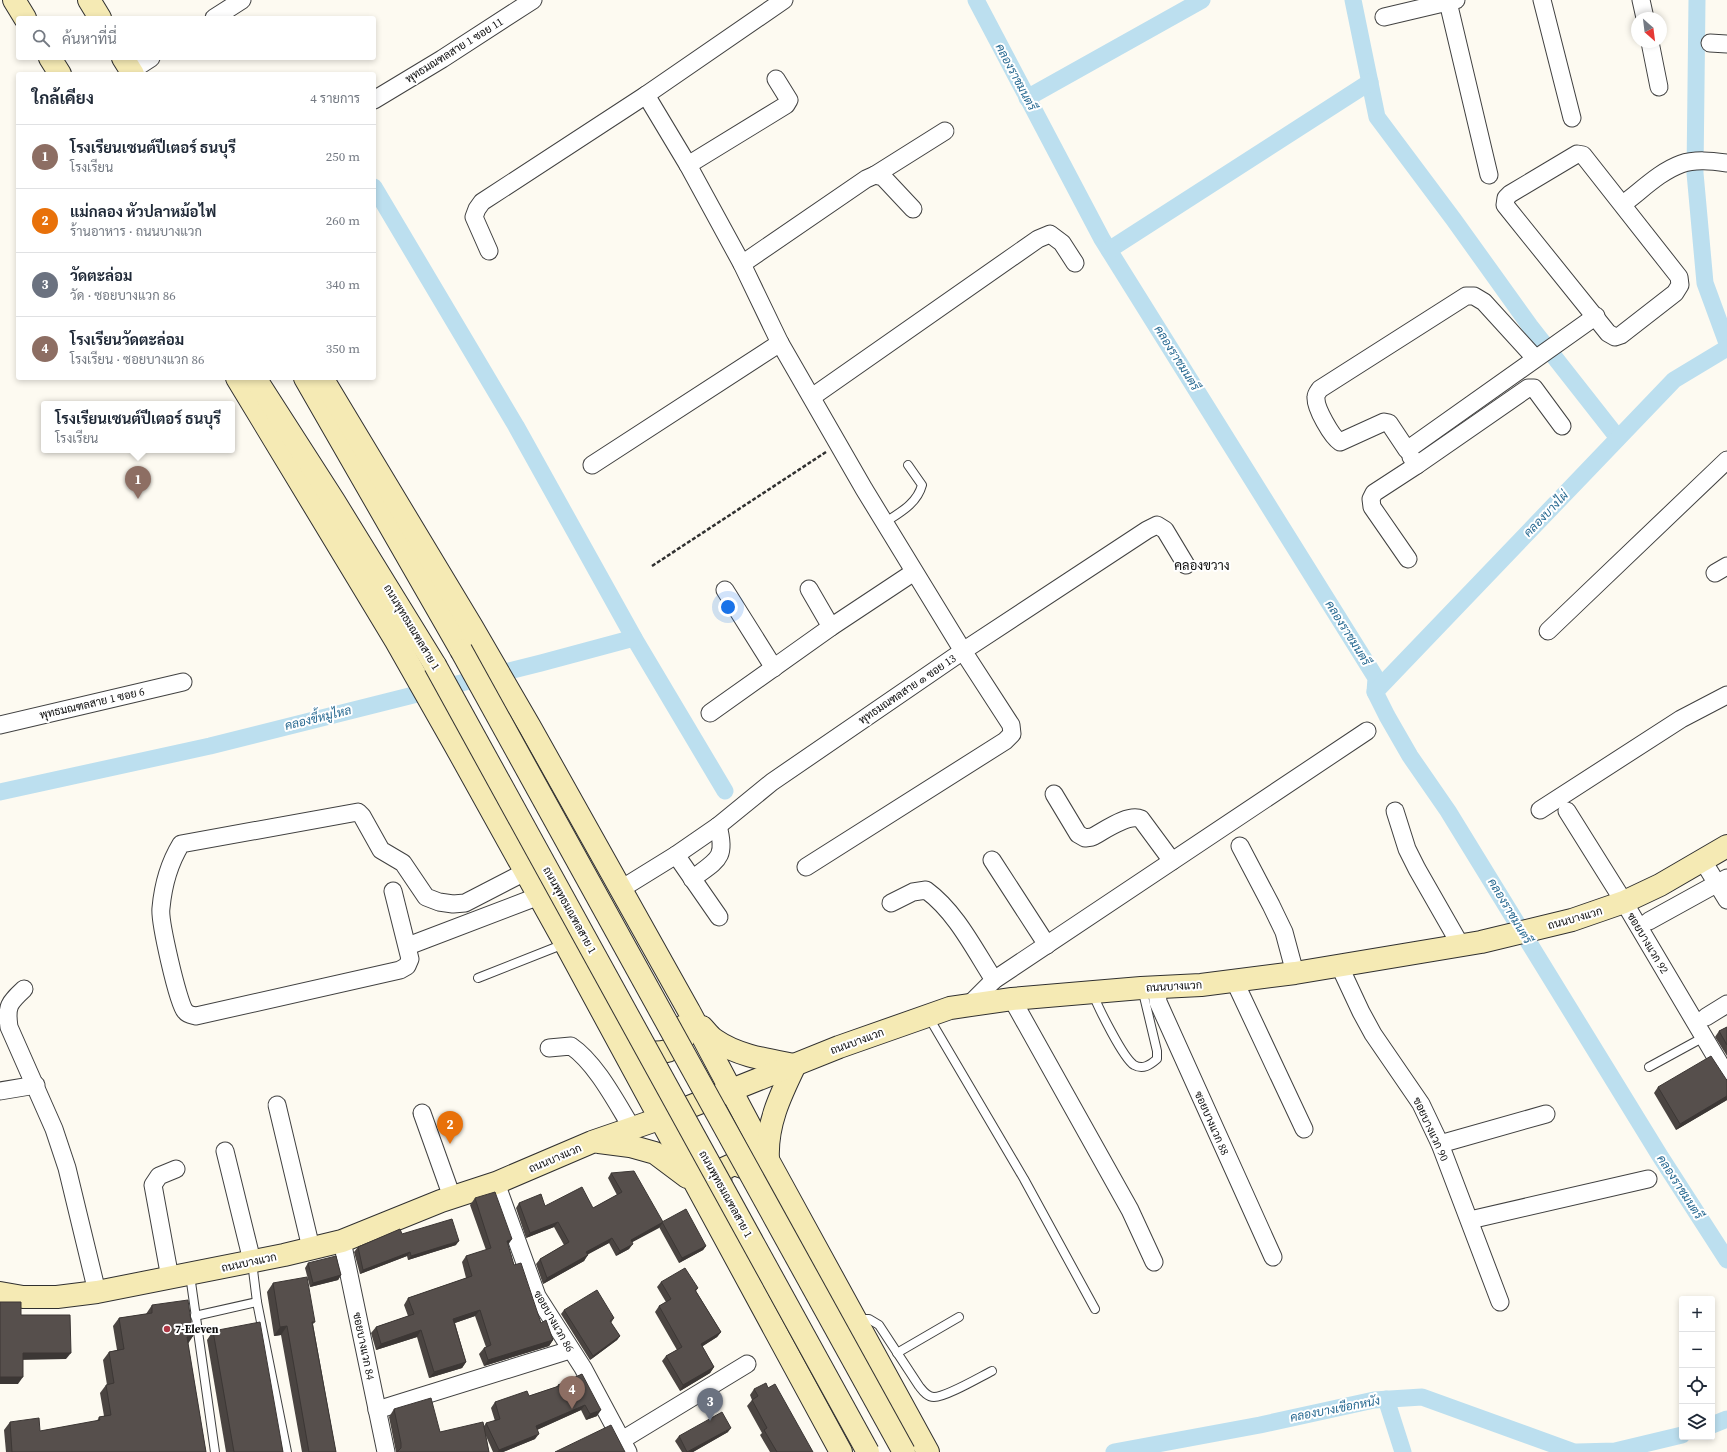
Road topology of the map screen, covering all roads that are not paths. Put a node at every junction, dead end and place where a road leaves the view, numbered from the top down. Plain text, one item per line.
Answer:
1 (14, 0) edge
2 (89, 0) edge
3 (242, 0) edge
4 (533, 0) edge
5 (784, 0) edge
6 (1542, 0) edge
7 (1641, 0) edge
8 (1452, 1) edge
9 (1644, 12) edge
10 (24, 16) edge
11 (99, 16) edge
12 (217, 16) edge
13 (1384, 17) dead end
14 (1710, 43) dead end
15 (1727, 44) edge
16 (1651, 48) edge
17 (51, 60) edge
18 (147, 60) edge
19 (129, 68) edge
20 (59, 72) edge
21 (776, 79) dead end
22 (1659, 87) dead end
23 (646, 95) junction
24 (376, 99) edge
25 (1572, 118) dead end
26 (945, 131) dead end
27 (1727, 163) edge
28 (688, 165) junction
29 (875, 175) junction
30 (1489, 175) dead end
31 (1623, 204) junction
32 (913, 209) dead end
33 (489, 251) dead end
34 (1075, 262) dead end
35 (742, 264) junction
36 (1596, 316) junction
37 (780, 343) junction
38 (1537, 357) junction
39 (238, 380) edge
40 (256, 380) edge
41 (306, 380) edge
42 (323, 380) edge
43 (812, 397) junction
44 (1562, 426) dead end
45 (1406, 450) junction
46 (1727, 460) edge
47 (592, 465) dead end
48 (908, 465) dead end
49 (1417, 466) junction
50 (884, 523) junction
51 (1408, 559) dead end
52 (1186, 565) dead end
53 (914, 572) junction
54 (809, 589) dead end
55 (725, 590) dead end
56 (831, 627) junction
57 (1548, 631) dead end
58 (963, 651) junction
59 (774, 668) junction
60 (183, 682) dead end
61 (1727, 695) edge
62 (710, 713) dead end
63 (0, 725) edge
64 (1367, 732) dead end
65 (1054, 794) dead end
66 (1540, 810) dead end
67 (1395, 811) dead end
68 (1567, 811) dead end
69 (718, 826) junction
70 (1240, 846) dead end
71 (1727, 846) edge
72 (676, 856) junction
73 (992, 860) dead end
74 (1172, 861) junction
75 (1703, 861) junction
76 (806, 867) dead end
77 (525, 872) junction
78 (692, 879) junction
79 (1722, 881) edge
80 (620, 889) junction
81 (393, 891) dead end
82 (538, 896) junction
83 (1727, 900) edge
84 (1624, 902) junction
85 (890, 903) dead end
86 (719, 917) dead end
87 (1649, 921) dead end
88 (565, 943) junction
89 (1471, 944) junction
90 (1047, 945) junction
91 (408, 946) junction
92 (662, 963) junction
93 (1340, 966) junction
94 (1295, 973) junction
95 (478, 978) dead end
96 (994, 980) junction
97 (1234, 980) junction
98 (1149, 988) junction
99 (24, 989) dead end
100 (591, 991) junction
101 (1093, 992) junction
102 (1012, 999) junction
103 (970, 1004) junction
104 (1727, 1004) edge
105 (689, 1011) junction
106 (928, 1015) junction
107 (1706, 1017) dead end
108 (1704, 1037) junction
109 (549, 1048) dead end
110 (795, 1065) junction
111 (1649, 1067) dead end
112 (1727, 1076) edge
113 (36, 1085) junction
114 (0, 1091) edge
115 (731, 1091) junction
116 (277, 1105) dead end
117 (422, 1113) dead end
118 (1546, 1114) dead end
119 (659, 1119) junction
120 (632, 1128) junction
121 (1304, 1129) dead end
122 (592, 1142) junction
123 (1440, 1144) junction
124 (225, 1151) dead end
125 (768, 1160) junction
126 (176, 1168) dead end
127 (1648, 1179) dead end
128 (694, 1182) junction
129 (496, 1183) junction
130 (452, 1197) junction
131 (1470, 1220) junction
132 (810, 1236) junction
133 (342, 1241) junction
134 (311, 1248) junction
135 (1273, 1257) dead end
136 (252, 1261) junction
137 (1154, 1262) dead end
138 (180, 1276) junction
139 (97, 1292) junction
140 (0, 1293) edge
141 (757, 1298) junction
142 (257, 1302) junction
143 (1500, 1302) dead end
144 (1095, 1309) dead end
145 (195, 1316) junction
146 (959, 1317) dead end
147 (855, 1319) junction
148 (570, 1350) junction
149 (897, 1353) junction
150 (747, 1364) dead end
151 (992, 1371) dead end
152 (377, 1410) junction
153 (625, 1446) edge
154 (215, 1452) edge
155 (286, 1452) edge
156 (386, 1452) edge
157 (841, 1452) edge
158 (868, 1452) edge
159 (904, 1452) edge
160 (928, 1452) edge

1 - 10 main road
2 - 11 main road
3 - 12 street
4 - 24 street, พุทธมณฑลสาย 1 ซอย 11
5 - 23 street
6 - 25 street
7 - 9 street
8 - 13 street
8 - 30 street
14 - 15 street
16 - 22 street
17 - 20 main road
18 - 19 street
21 - 28 street
23 - 28 street
23 - 33 street
26 - 29 street
27 - 31 street
28 - 35 street
29 - 32 street
29 - 35 street
31 - 36 street
31 - 36 street
34 - 43 street
35 - 37 street
36 - 38 street
37 - 43 street
37 - 47 street
38 - 45 street
38 - 45 street
39 - 77 main road, ถนนพุทธมณฑลสาย 1
40 - 158 main road, ถนนพุทธมณฑลสาย 1, bridge
41 - 159 main road, bridge
42 - 80 main road
43 - 50 street
44 - 49 street
45 - 49 street
46 - 57 street
48 - 50 lane
49 - 51 street
50 - 53 street
52 - 58 street, พุทธมณฑลสาย ๑ ซอย 13
53 - 56 street
53 - 58 street
54 - 56 street
55 - 59 street
56 - 59 street
58 - 69 street, พุทธมณฑลสาย ๑ ซอย 13
58 - 76 street
59 - 62 street
60 - 63 street, พุทธมณฑลสาย 1 ซอย 6
61 - 66 street
64 - 74 street
65 - 74 street
67 - 89 street
68 - 84 street, ซอยบางแวก 92
69 - 72 street, พุทธมณฑลสาย ๑ ซอย 13
69 - 78 street
70 - 94 street
71 - 75 main road, ถนนบางแวก
72 - 78 street
72 - 80 street, พุทธมณฑลสาย ๑ ซอย 13
73 - 90 street
74 - 90 street
75 - 79 street
75 - 84 main road, ถนนบางแวก
77 - 82 main road, ถนนพุทธมณฑลสาย 1
77 - 91 street
78 - 86 street
79 - 83 street
79 - 87 street
80 - 92 main road
81 - 91 street
82 - 88 main road, ถนนพุทธมณฑลสาย 1
82 - 91 street
84 - 89 main road, ถนนบางแวก
84 - 108 street, ซอยบางแวก 92
85 - 96 street
88 - 95 lane
88 - 100 main road, ถนนพุทธมณฑลสาย 1
89 - 93 main road, ถนนบางแวก
90 - 96 street
92 - 100 main road
92 - 105 main road
93 - 94 main road, ถนนบางแวก
93 - 123 street, ซอยบางแวก 90
94 - 97 main road, ถนนบางแวก
96 - 103 street
97 - 98 main road, ถนนบางแวก
97 - 121 street
98 - 101 main road, ถนนบางแวก
98 - 101 lane
98 - 135 street, ซอยบางแวก 88
99 - 113 street
100 - 119 main road, ถนนพุทธมณฑลสาย 1
101 - 102 main road, ถนนบางแวก
102 - 103 main road, ถนนบางแวก
102 - 137 street
103 - 106 main road, ถนนบางแวก
104 - 107 street
105 - 110 main road
105 - 115 main road
106 - 110 main road, ถนนบางแวก
106 - 144 lane
108 - 111 lane
108 - 112 street, ซอยบางแวก 92
109 - 120 street
110 - 115 main road, ถนนบางแวก
110 - 125 main road
113 - 114 street
113 - 139 street
115 - 119 main road, ถนนบางแวก
115 - 125 main road
116 - 134 street
117 - 130 street
118 - 123 street
119 - 120 main road, ถนนบางแวก
119 - 128 main road, ถนนพุทธมณฑลสาย 1
120 - 122 main road, ถนนบางแวก
122 - 128 main road
122 - 129 main road, ถนนบางแวก
123 - 131 street, ซอยบางแวก 90
124 - 136 street
125 - 132 main road
126 - 138 street
127 - 131 street
128 - 141 main road, ถนนพุทธมณฑลสาย 1
129 - 130 main road, ถนนบางแวก
129 - 148 street, ซอยบางแวก 86
130 - 133 main road, ถนนบางแวก
131 - 143 street, ซอยบางแวก 90
132 - 141 main road
132 - 147 main road
133 - 134 main road, ถนนบางแวก
133 - 152 street, ซอยบางแวก 84
134 - 136 main road, ถนนบางแวก
136 - 138 main road, ถนนบางแวก
136 - 142 lane
138 - 139 main road, ถนนบางแวก
138 - 145 lane
139 - 140 main road, ถนนบางแวก
141 - 157 main road, ถนนพุทธมณฑลสาย 1
142 - 145 lane
142 - 155 lane
145 - 154 lane
146 - 149 lane
147 - 149 lane
147 - 160 main road
148 - 152 street
148 - 153 street, ซอยบางแวก 86
149 - 151 lane
150 - 153 street
152 - 156 street, ซอยบางแวก 84

